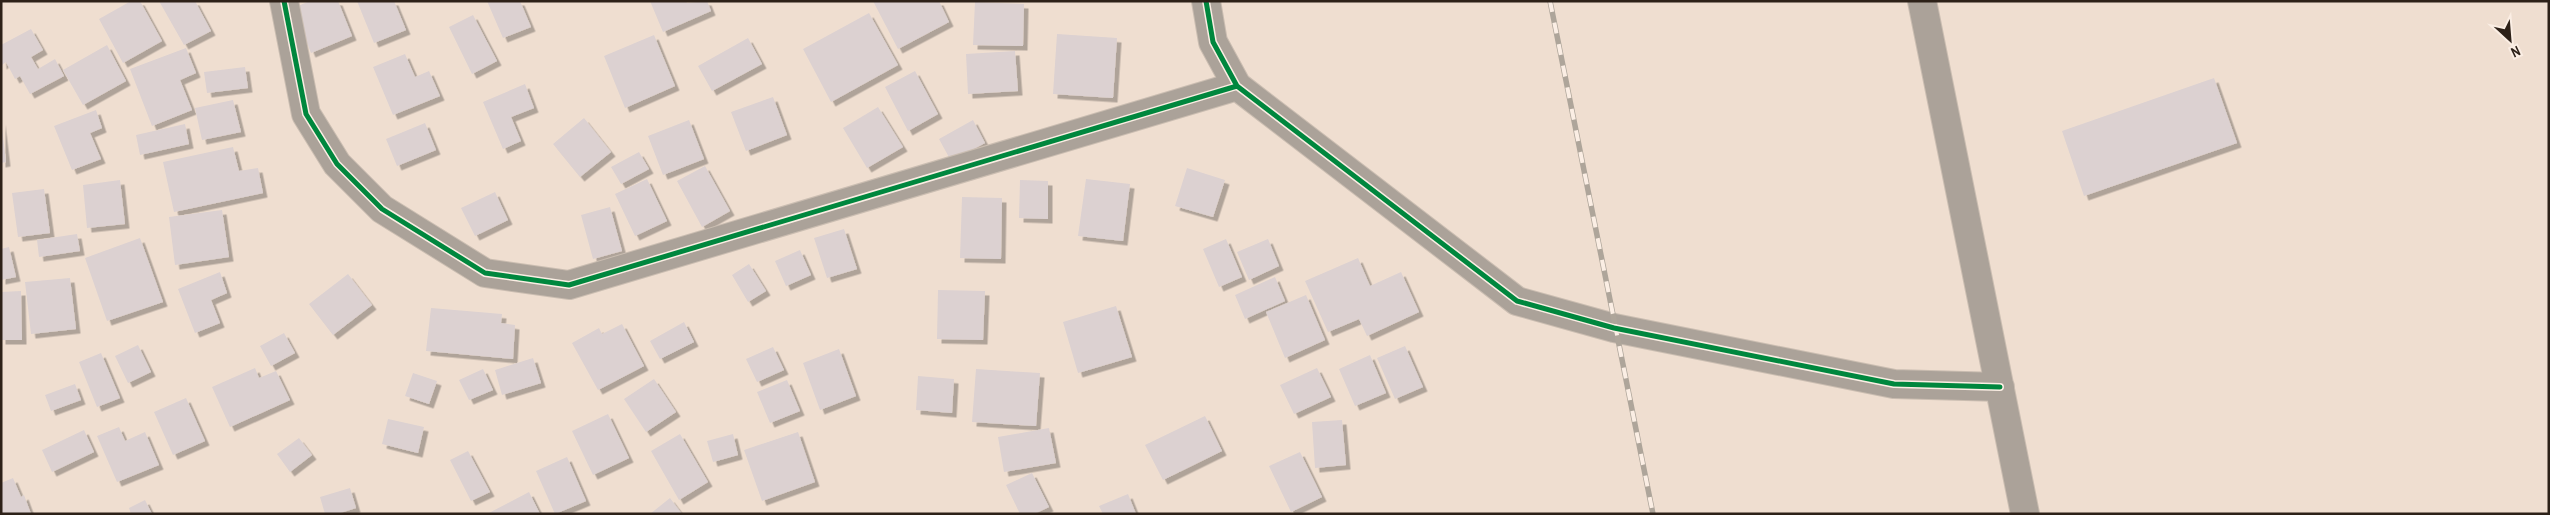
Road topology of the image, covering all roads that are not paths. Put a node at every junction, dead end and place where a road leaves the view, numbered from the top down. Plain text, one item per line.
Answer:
1 (284, 1) edge
2 (1206, 1) edge
3 (1922, 1) edge
4 (1237, 86) junction
5 (2000, 387) junction
6 (2025, 514) edge

1 - 4 street
2 - 4 street
3 - 5 street
4 - 5 street
5 - 6 street

